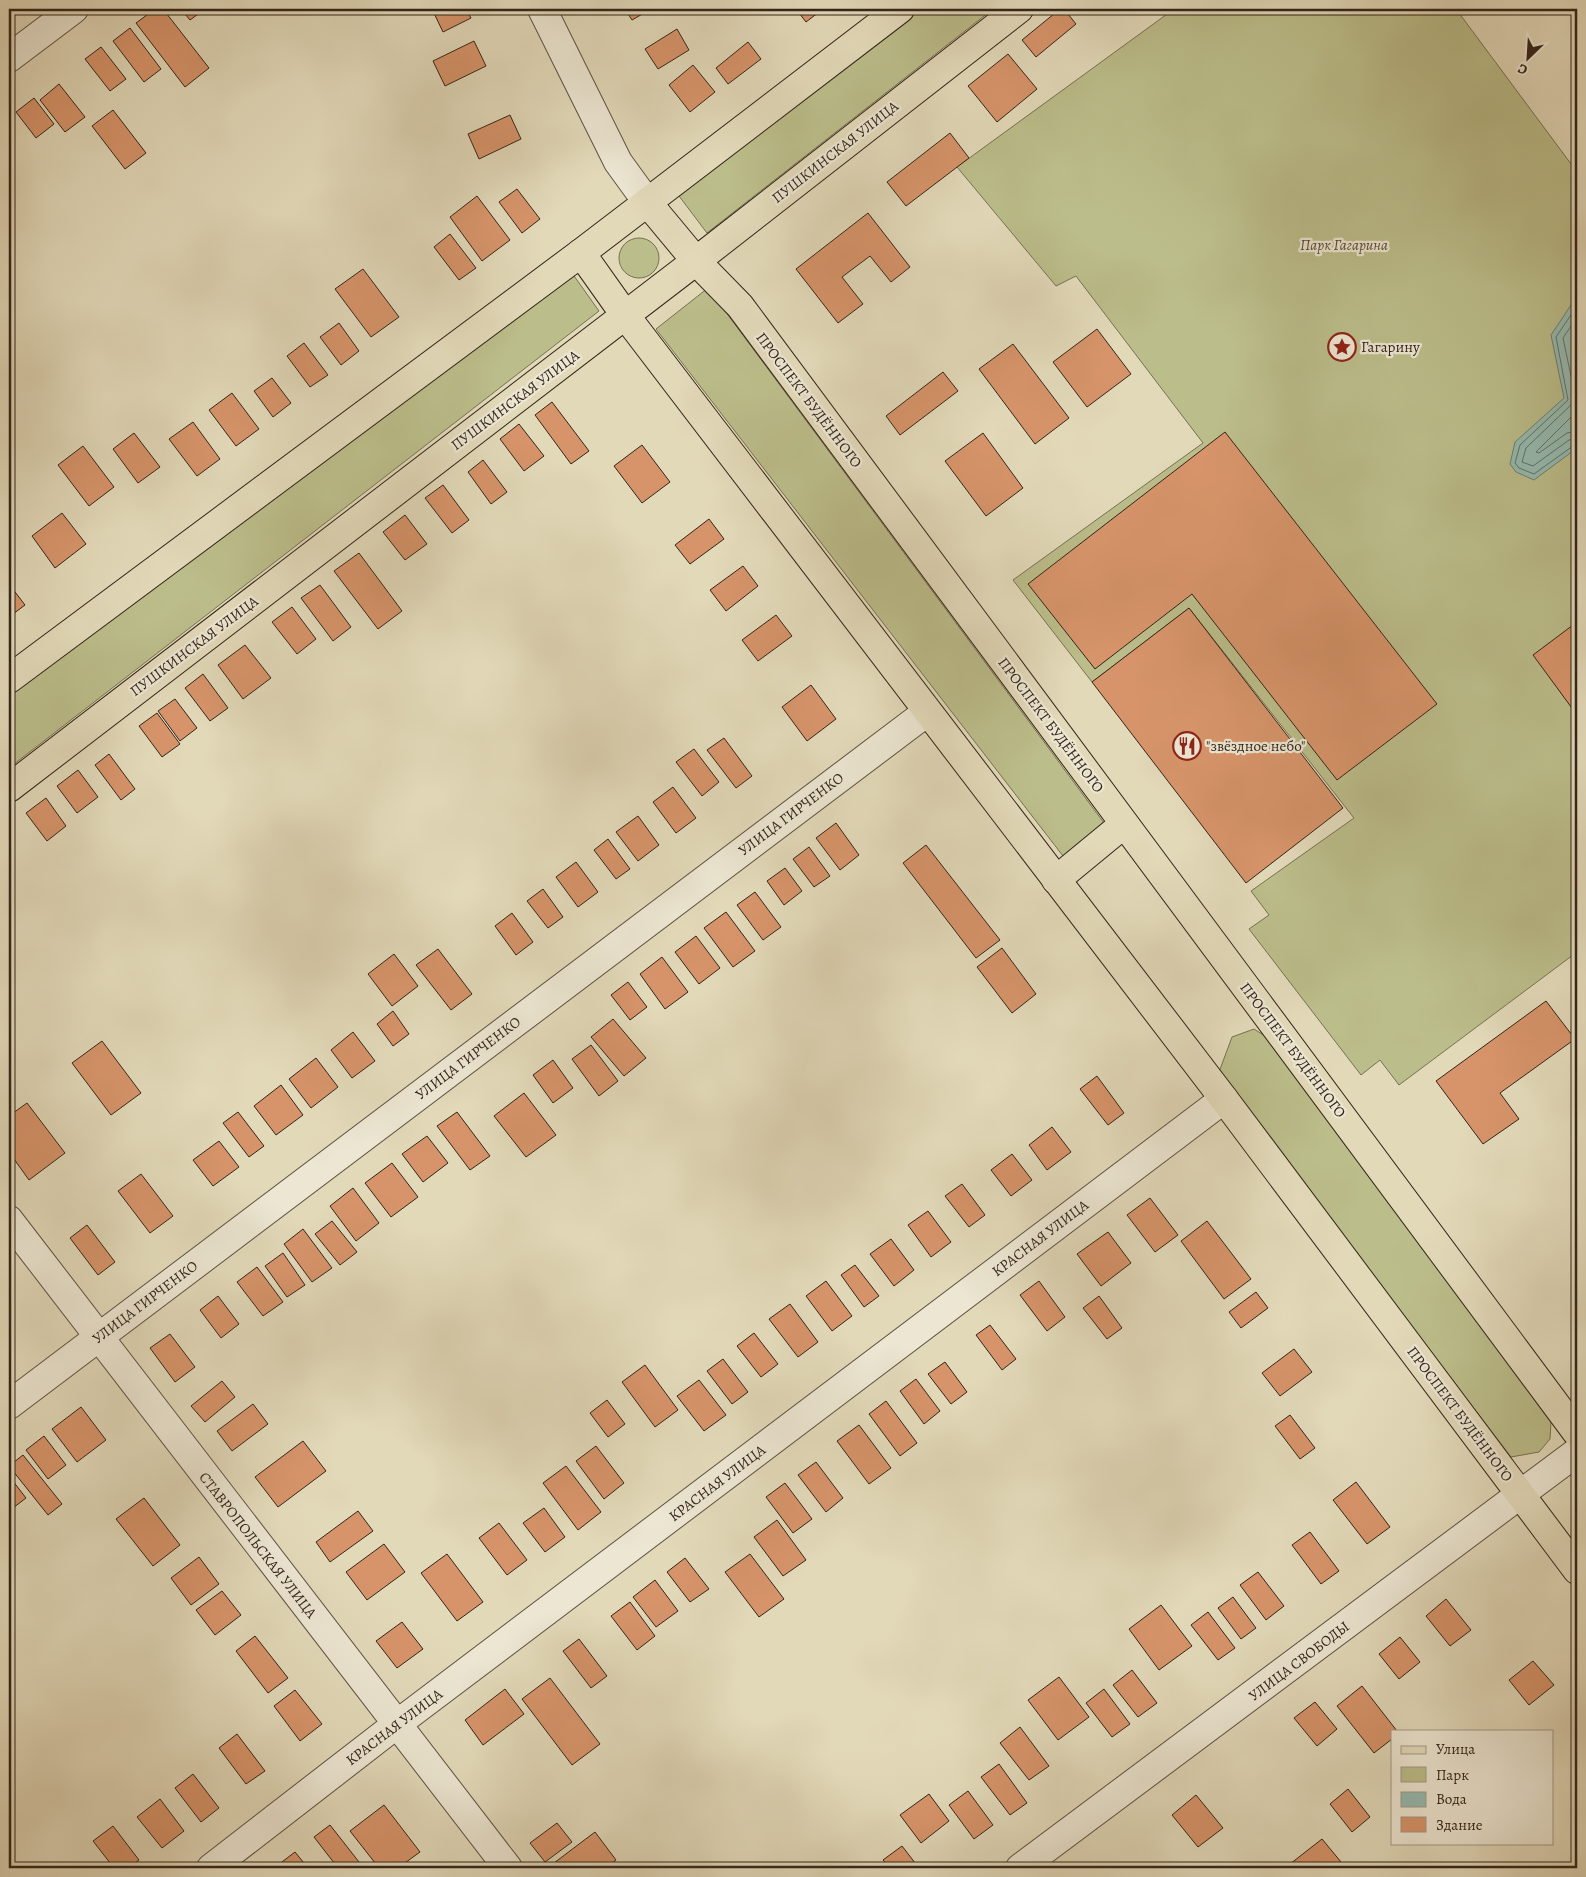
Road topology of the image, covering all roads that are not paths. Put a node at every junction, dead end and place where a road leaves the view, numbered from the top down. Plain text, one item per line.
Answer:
1 (74, 9) edge
2 (542, 9) edge
3 (900, 9) edge
4 (1019, 9) edge
5 (9, 58) edge
6 (647, 202) junction
7 (580, 253) junction
8 (696, 261) junction
9 (625, 316) junction
10 (9, 679) edge
11 (927, 712) junction
12 (9, 788) edge
13 (1124, 824) junction
14 (1056, 880) junction
15 (1224, 1099) junction
16 (9, 1220) edge
17 (97, 1338) junction
18 (9, 1405) edge
19 (1577, 1433) edge
20 (1577, 1452) edge
21 (1521, 1496) junction
22 (1577, 1570) edge
23 (397, 1724) junction
24 (212, 1868) edge
25 (508, 1868) edge
26 (1020, 1868) edge

1 - 5 street
2 - 6 street, ПРОСПЕКТ БУДЁННОГО
3 - 6 main road
4 - 8 main road, ПУШКИНСКАЯ УЛИЦА
6 - 7 main road
6 - 8 main road, ПРОСПЕКТ БУДЁННОГО
7 - 9 main road, ПРОСПЕКТ БУДЁННОГО
7 - 10 main road
8 - 9 main road, ПУШКИНСКАЯ УЛИЦА
8 - 13 main road, ПРОСПЕКТ БУДЁННОГО
9 - 11 main road, ПРОСПЕКТ БУДЁННОГО
9 - 12 main road, ПУШКИНСКАЯ УЛИЦА
11 - 14 main road, ПРОСПЕКТ БУДЁННОГО
11 - 17 street, УЛИЦА ГИРЧЕНКО
13 - 14 main road
13 - 19 main road, ПРОСПЕКТ БУДЁННОГО
14 - 15 main road, ПРОСПЕКТ БУДЁННОГО
15 - 21 main road, ПРОСПЕКТ БУДЁННОГО
15 - 23 street, КРАСНАЯ УЛИЦА
16 - 17 street, СТАВРОПОЛЬСКАЯ УЛИЦА
17 - 18 street, УЛИЦА ГИРЧЕНКО
17 - 23 street, СТАВРОПОЛЬСКАЯ УЛИЦА
20 - 21 street, УЛИЦА СВОБОДЫ
21 - 22 main road, ПРОСПЕКТ БУДЁННОГО
21 - 26 street, УЛИЦА СВОБОДЫ
23 - 24 street, КРАСНАЯ УЛИЦА
23 - 25 street, СТАВРОПОЛЬСКАЯ УЛИЦА

